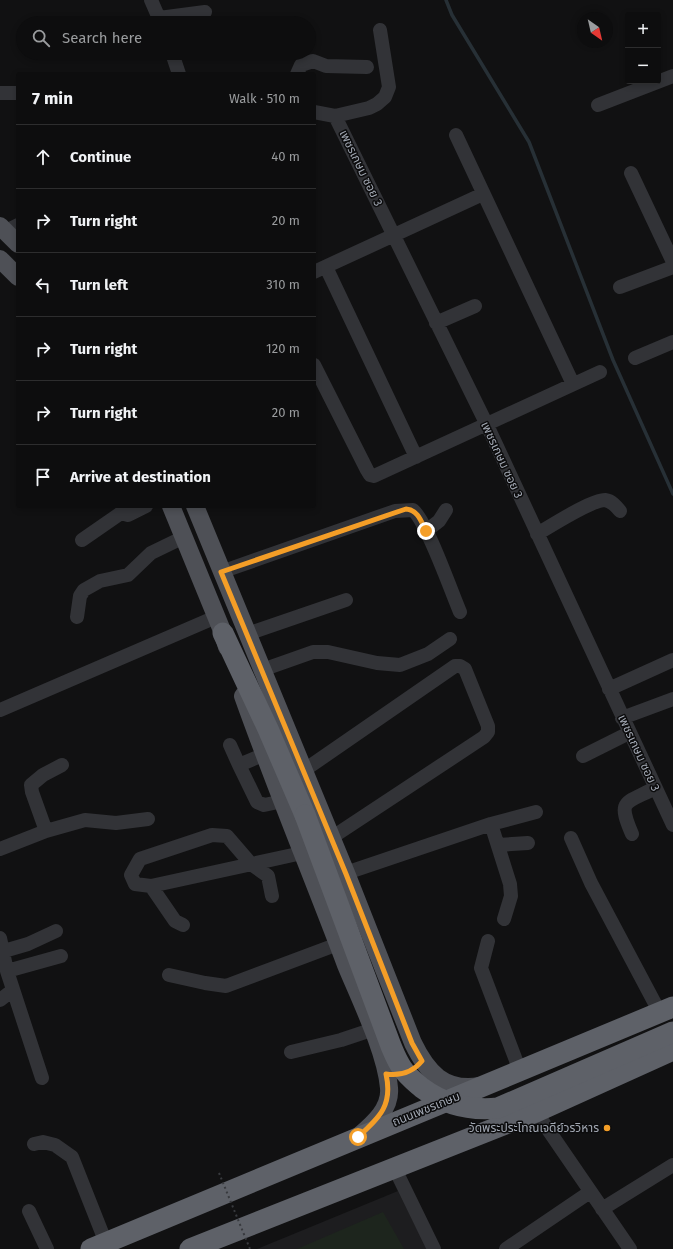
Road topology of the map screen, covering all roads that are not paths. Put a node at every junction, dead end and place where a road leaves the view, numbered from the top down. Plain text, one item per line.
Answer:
1 (151, 0) edge
2 (205, 12) dead end
3 (158, 16) edge
4 (182, 16) edge
5 (380, 30) dead end
6 (174, 60) edge
7 (312, 60) edge
8 (312, 60) edge
9 (367, 67) dead end
10 (178, 72) edge
11 (298, 72) edge
12 (673, 76) edge
13 (0, 93) edge
14 (16, 93) edge
15 (598, 105) dead end
16 (316, 112) edge
17 (335, 116) junction
18 (456, 135) dead end
19 (631, 172) dead end
20 (483, 194) junction
21 (394, 235) junction
22 (0, 259) edge
23 (673, 262) edge
24 (673, 267) edge
25 (320, 269) edge
26 (16, 275) edge
27 (620, 287) dead end
28 (475, 306) dead end
29 (436, 323) junction
30 (673, 342) edge
31 (635, 358) dead end
32 (316, 369) edge
33 (600, 372) dead end
34 (573, 384) junction
35 (487, 425) junction
36 (416, 458) junction
37 (142, 508) edge
38 (172, 508) edge
39 (196, 508) edge
40 (123, 509) edge
41 (446, 510) dead end
42 (620, 511) dead end
43 (426, 531) junction
44 (536, 534) junction
45 (184, 537) junction
46 (82, 540) dead end
47 (221, 572) junction
48 (346, 600) dead end
49 (460, 612) dead end
50 (77, 617) dead end
51 (220, 625) junction
52 (247, 634) junction
53 (450, 639) dead end
54 (673, 660) edge
55 (262, 670) junction
56 (609, 689) junction
57 (673, 699) edge
58 (0, 710) edge
59 (622, 718) junction
60 (629, 733) junction
61 (230, 745) dead end
62 (265, 754) junction
63 (583, 756) dead end
64 (62, 765) dead end
65 (239, 765) junction
66 (303, 771) junction
67 (655, 788) junction
68 (283, 801) junction
69 (536, 812) dead end
70 (148, 819) dead end
71 (490, 824) junction
72 (673, 826) edge
73 (46, 831) junction
74 (632, 834) dead end
75 (331, 838) junction
76 (571, 838) dead end
77 (528, 843) dead end
78 (498, 845) junction
79 (0, 849) edge
80 (302, 853) junction
81 (251, 864) junction
82 (346, 874) junction
83 (151, 886) junction
84 (272, 896) dead end
85 (504, 919) dead end
86 (183, 925) dead end
87 (56, 931) dead end
88 (488, 941) dead end
89 (338, 944) junction
90 (2, 945) edge
91 (61, 956) dead end
92 (7, 972) junction
93 (169, 975) dead end
94 (14, 990) junction
95 (0, 1000) edge
96 (666, 1010) edge
97 (371, 1030) junction
98 (673, 1032) edge
99 (673, 1050) edge
100 (291, 1052) dead end
101 (422, 1061) junction
102 (520, 1071) junction
103 (386, 1074) junction
104 (42, 1078) dead end
105 (487, 1084) junction
106 (536, 1112) junction
107 (358, 1137) junction
108 (34, 1144) dead end
109 (673, 1165) edge
110 (395, 1169) junction
111 (590, 1192) junction
112 (602, 1208) junction
113 (28, 1211) dead end
114 (98, 1246) edge
115 (47, 1249) edge
116 (191, 1249) edge
117 (434, 1249) edge
118 (506, 1249) edge
119 (630, 1249) edge

1 - 3 street
2 - 4 street
5 - 17 street
6 - 10 street
7 - 11 street
8 - 9 street
12 - 15 street
13 - 14 street
16 - 17 street, เพชรเกษม ซอย 3
17 - 21 street, เพชรเกษม ซอย 3
18 - 20 street
19 - 23 street
20 - 21 street
20 - 34 street
21 - 25 street
21 - 29 street, เพชรเกษม ซอย 3
22 - 26 main road
24 - 27 street
25 - 36 street
28 - 29 street
29 - 35 street, เพชรเกษม ซอย 3
30 - 31 street
32 - 36 street
33 - 34 street
34 - 35 street
35 - 36 street
35 - 44 street, เพชรเกษม ซอย 3
37 - 40 street
38 - 45 main road
39 - 47 main road
40 - 46 street
41 - 43 street
42 - 44 street
43 - 47 street
43 - 49 street
44 - 56 street, เพชรเกษม ซอย 3
45 - 50 street
45 - 51 main road
47 - 52 main road
48 - 52 street
51 - 58 street
51 - 62 main road
51 - 98 highway, bridge
52 - 55 main road
53 - 55 street
54 - 56 street
55 - 66 main road
56 - 59 street, เพชรเกษม ซอย 3
57 - 59 street
59 - 60 street, เพชรเกษม ซอย 3
60 - 63 street
60 - 67 street, เพชรเกษม ซอย 3
61 - 65 street
62 - 65 street
62 - 68 main road
64 - 73 street
65 - 68 street
66 - 75 main road
66 - 75 street
67 - 72 street, เพชรเกษม ซอย 3
67 - 74 street
68 - 80 main road
69 - 71 street
70 - 73 street
71 - 78 street
71 - 82 street
73 - 79 street
75 - 82 main road
76 - 96 street
77 - 78 street
78 - 85 street
80 - 81 street
80 - 89 main road
81 - 83 street
81 - 83 street
81 - 84 street
82 - 101 main road
83 - 86 street
87 - 90 street
88 - 102 street
89 - 93 street
89 - 97 main road
90 - 92 street
91 - 92 street
92 - 94 street
94 - 95 street
94 - 104 street
96 - 102 highway, ถนนเพชรเกษม
97 - 100 street
97 - 103 main road
99 - 106 highway
101 - 103 main road
101 - 105 main road
102 - 105 highway, ถนนเพชรเกษม
103 - 107 main road
105 - 107 highway, ถนนเพชรเกษม
106 - 110 highway
106 - 111 street
107 - 114 highway, ถนนเพชรเกษม
108 - 114 street
109 - 112 street
110 - 116 highway
110 - 117 street
111 - 112 street
111 - 118 street
112 - 119 street
113 - 115 street

